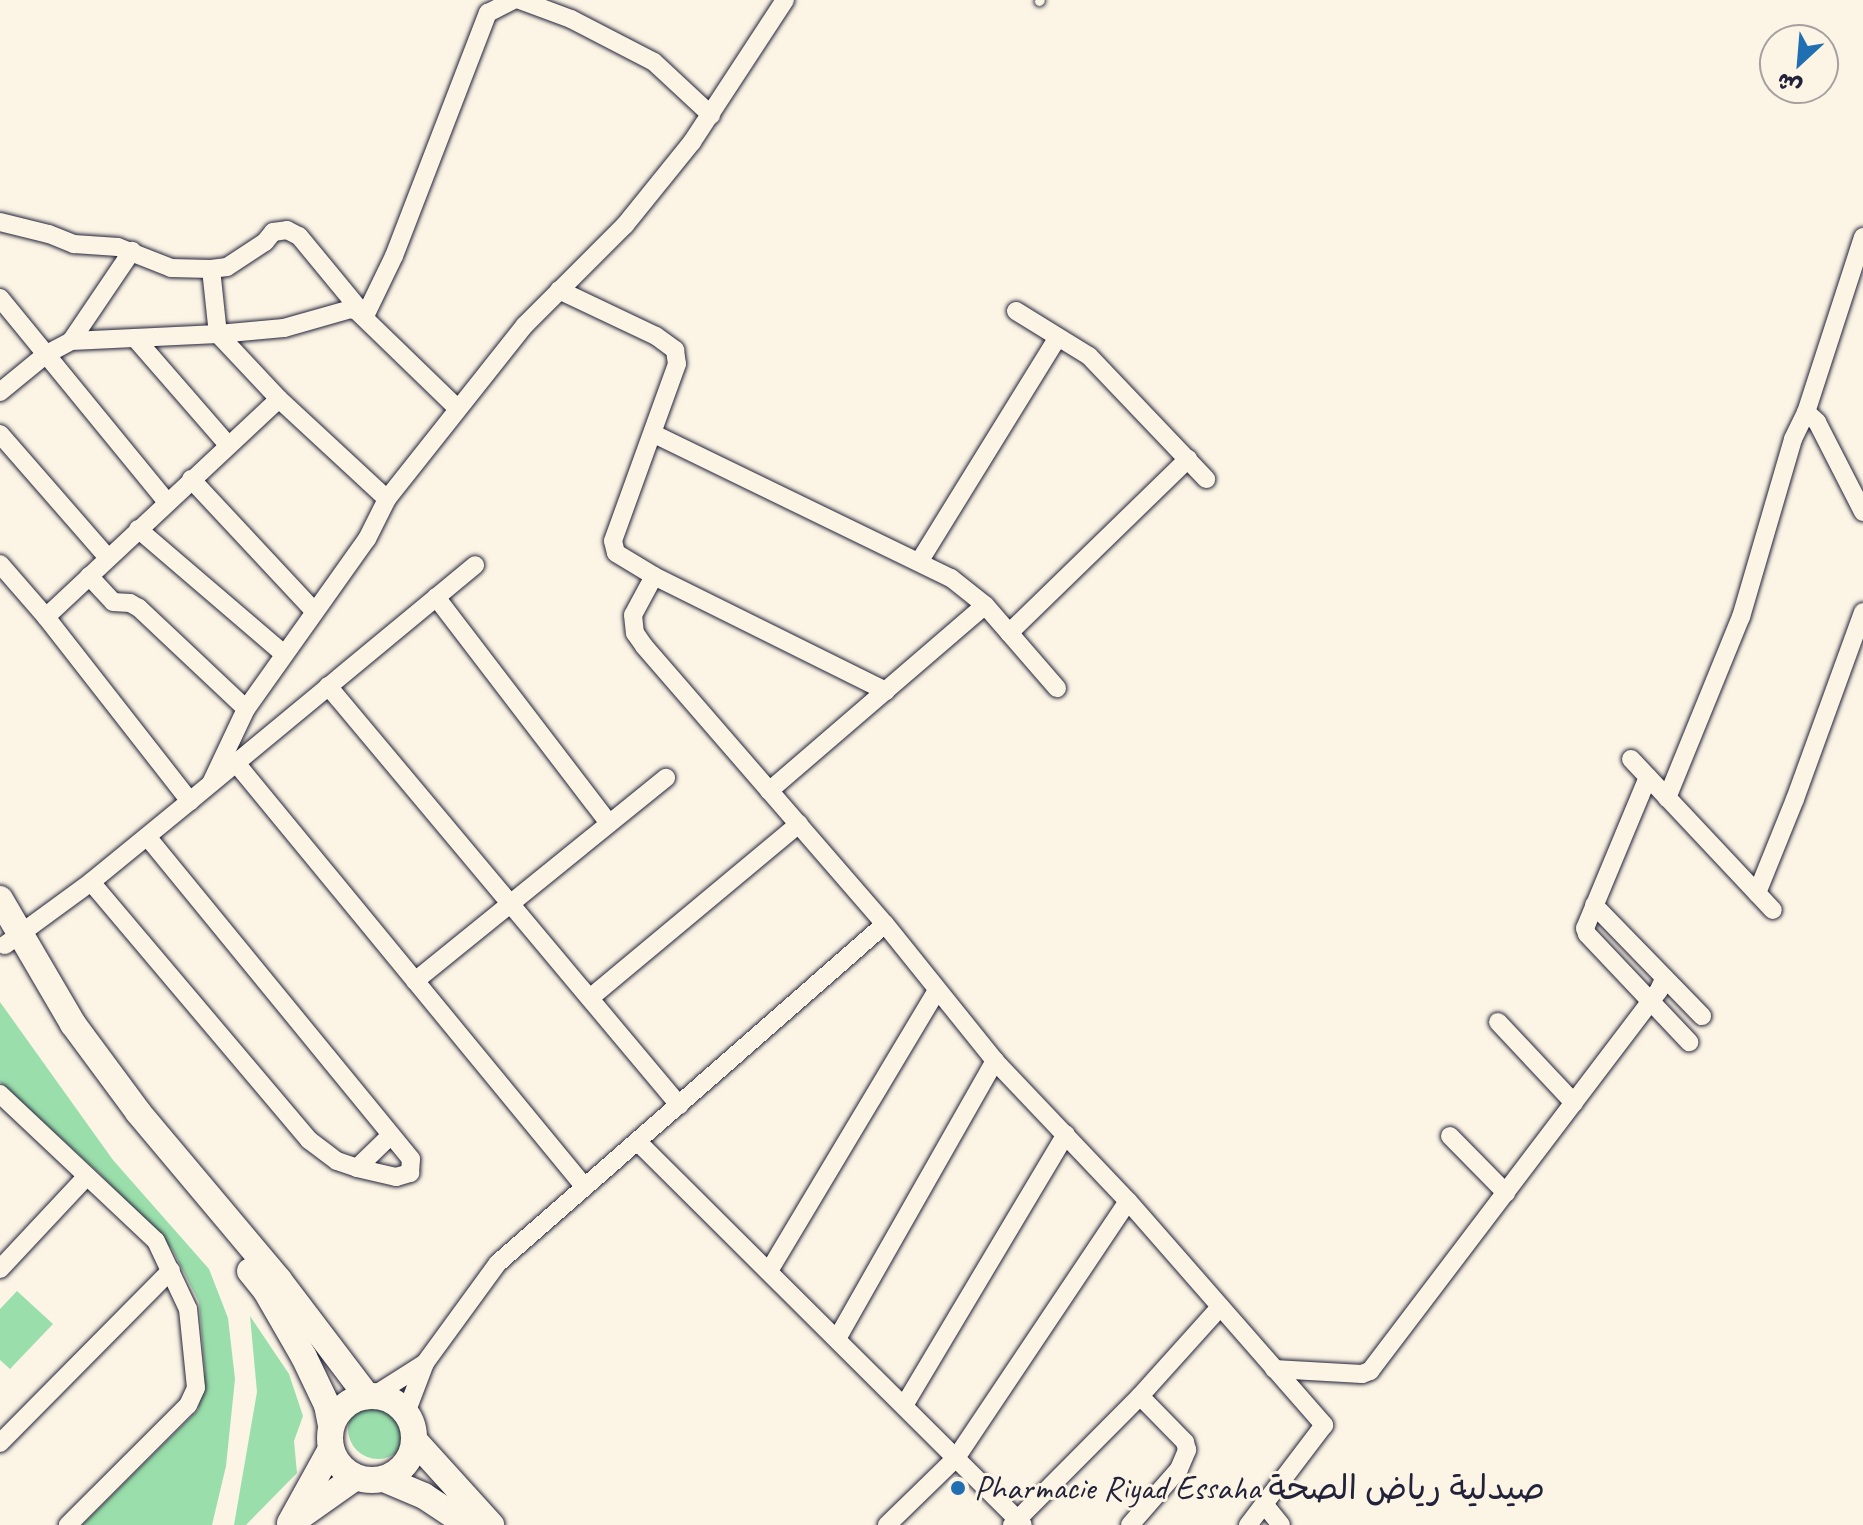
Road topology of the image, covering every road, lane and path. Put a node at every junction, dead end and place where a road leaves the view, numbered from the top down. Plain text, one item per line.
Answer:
1 (517, 0) edge
2 (785, 0) edge
3 (485, 7) edge
4 (711, 115) junction
5 (0, 222) edge
6 (1863, 237) edge
7 (132, 251) junction
8 (211, 269) junction
9 (1858, 275) edge
10 (559, 290) junction
11 (0, 298) edge
12 (1016, 311) dead end
13 (365, 316) junction
14 (218, 334) junction
15 (1058, 337) junction
16 (135, 338) junction
17 (71, 341) junction
18 (45, 355) junction
19 (0, 392) edge
20 (279, 399) junction
21 (457, 408) junction
22 (1806, 412) junction
23 (0, 434) edge
24 (654, 434) junction
25 (228, 445) junction
26 (1188, 459) junction
27 (191, 479) junction
28 (1206, 479) dead end
29 (387, 499) junction
30 (166, 501) junction
31 (1863, 512) edge
32 (138, 529) junction
33 (108, 558) junction
34 (919, 562) junction
35 (0, 564) edge
36 (475, 565) dead end
37 (89, 576) junction
38 (654, 576) junction
39 (436, 597) junction
40 (985, 605) junction
41 (313, 610) junction
42 (1863, 612) edge
43 (46, 617) junction
44 (1009, 633) junction
45 (284, 654) junction
46 (328, 686) junction
47 (1057, 688) dead end
48 (886, 691) junction
49 (246, 709) junction
50 (1631, 759) dead end
51 (236, 763) junction
52 (1648, 777) junction
53 (666, 778) dead end
54 (211, 783) junction
55 (769, 791) junction
56 (1667, 798) junction
57 (190, 801) junction
58 (609, 823) junction
59 (799, 824) junction
60 (147, 837) junction
61 (91, 882) junction
62 (1757, 893) junction
63 (0, 899) edge
64 (509, 902) junction
65 (1594, 905) junction
66 (1773, 910) dead end
67 (885, 924) junction
68 (8, 939) edge
69 (1664, 979) junction
70 (415, 981) junction
71 (937, 990) junction
72 (590, 998) junction
73 (1649, 1002) junction
74 (1702, 1016) dead end
75 (1498, 1022) dead end
76 (1689, 1042) dead end
77 (995, 1061) junction
78 (1574, 1103) junction
79 (3, 1104) edge
80 (679, 1105) junction
81 (1066, 1134) junction
82 (391, 1135) junction
83 (1450, 1136) dead end
84 (637, 1141) junction
85 (357, 1168) junction
86 (87, 1176) junction
87 (584, 1186) junction
88 (1506, 1193) junction
89 (1128, 1201) junction
90 (0, 1269) edge
91 (171, 1270) junction
92 (769, 1271) junction
93 (1220, 1307) junction
94 (838, 1337) junction
95 (425, 1363) junction
96 (1274, 1369) junction
97 (370, 1396) junction
98 (1140, 1396) junction
99 (905, 1404) junction
100 (406, 1413) junction
101 (331, 1438) junction
102 (414, 1440) junction
103 (0, 1443) edge
104 (956, 1458) junction
105 (356, 1477) junction
106 (384, 1479) junction
107 (1264, 1504) junction
108 (1017, 1523) edge
109 (289, 1524) edge
110 (68, 1525) edge
111 (468, 1525) edge
112 (491, 1525) edge
113 (887, 1525) edge
114 (1130, 1525) edge
115 (1248, 1525) edge
116 (1281, 1525) edge

1 - 3 street
1 - 4 street
2 - 4 street
3 - 13 street
4 - 10 street
5 - 7 street
6 - 9 street
7 - 8 street
7 - 17 street
8 - 13 street
8 - 14 street
9 - 22 street
10 - 21 street
10 - 24 street
11 - 18 street
12 - 15 street
13 - 14 street
13 - 21 street
14 - 16 street
14 - 20 street
15 - 26 street
15 - 34 street
16 - 17 street
16 - 25 street
17 - 18 street
18 - 19 street
18 - 30 street
20 - 25 street
20 - 29 street
21 - 29 street
22 - 31 street
22 - 56 street
23 - 33 street
24 - 34 street
24 - 38 street
25 - 27 street
26 - 28 street
26 - 44 street
27 - 30 street
27 - 41 street
29 - 41 street
30 - 32 street
32 - 33 street
32 - 45 street
33 - 37 street
34 - 40 street
35 - 43 street
36 - 39 street
37 - 43 street
37 - 49 street
38 - 48 street
38 - 55 street
39 - 46 street
39 - 58 street
40 - 44 street
40 - 48 street
41 - 45 street
42 - 62 street
43 - 57 street
44 - 47 street
45 - 49 street
46 - 51 street
46 - 64 street
48 - 55 street
49 - 54 street
50 - 52 street
51 - 54 street
51 - 70 street
52 - 56 street
52 - 65 street
53 - 58 street
54 - 57 street
55 - 59 street
56 - 62 street
57 - 60 street
58 - 64 street
59 - 67 street
59 - 72 street
60 - 61 street
60 - 82 street
61 - 68 street
61 - 85 street
62 - 66 street
63 - 68 main road
64 - 70 street
64 - 72 street
65 - 69 street
65 - 73 street
67 - 71 street
67 - 80 street
68 - 97 main road
68 - 101 main road
69 - 73 street
69 - 74 street
70 - 87 street
71 - 77 street
71 - 92 street
72 - 80 street
73 - 76 street
73 - 78 street
75 - 78 street
77 - 81 street
77 - 94 street
78 - 88 street
79 - 86 street
80 - 84 street
81 - 89 street
81 - 99 street
82 - 85 street
82 - 85 street
83 - 88 street
84 - 87 street
84 - 92 street
86 - 90 street
86 - 91 street
87 - 95 street
88 - 96 street
89 - 93 street
89 - 104 street
91 - 103 street
91 - 110 street
92 - 94 street
93 - 96 street
93 - 98 street
94 - 99 street
95 - 97 street
95 - 100 street
96 - 107 street
97 - 100 main road
97 - 101 main road
98 - 108 street
98 - 114 street
99 - 104 street
100 - 102 main road
101 - 105 main road
101 - 109 main road
102 - 106 main road
102 - 112 main road
104 - 108 street
104 - 113 street
105 - 106 main road
105 - 109 main road
106 - 111 main road
107 - 115 street
107 - 116 street

